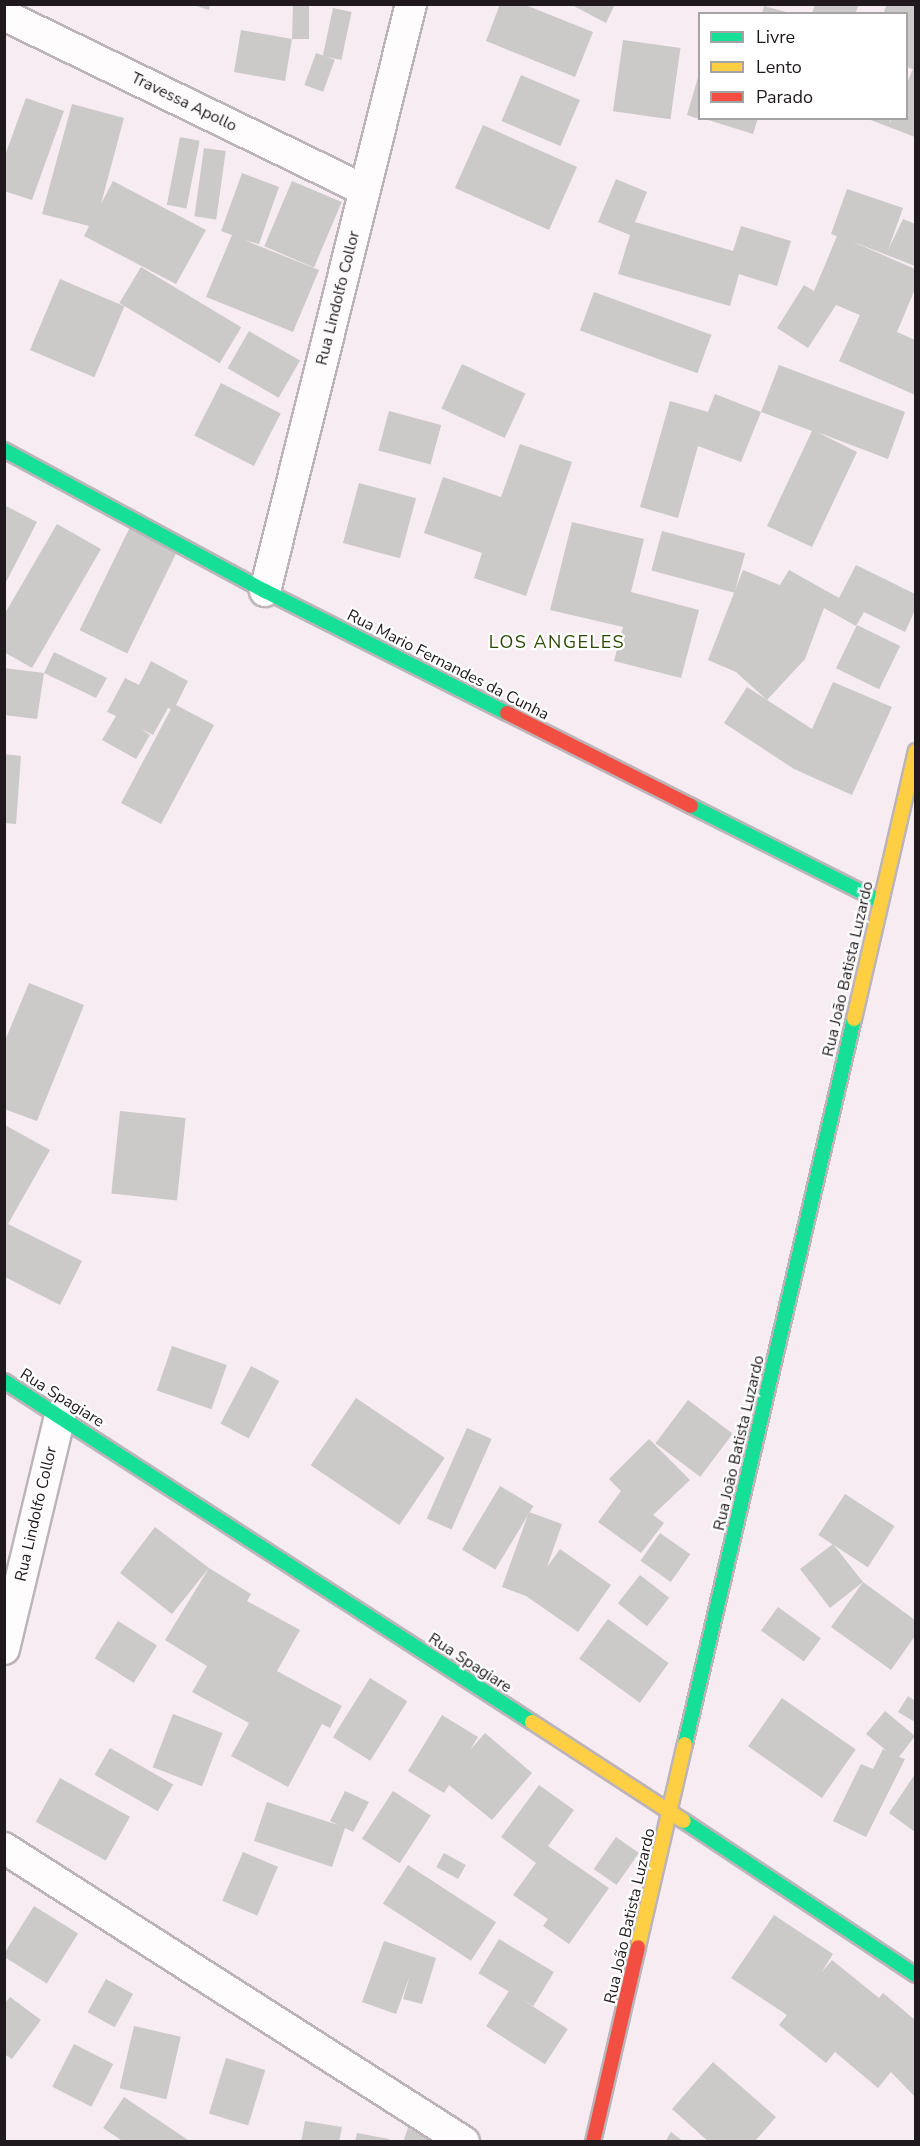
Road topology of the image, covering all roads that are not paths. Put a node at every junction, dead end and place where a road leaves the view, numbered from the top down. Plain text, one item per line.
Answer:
1 (411, 4) edge
2 (4, 15) edge
3 (364, 190) junction
4 (4, 450) edge
5 (265, 591) junction
6 (915, 751) edge
7 (880, 901) junction
8 (4, 1381) edge
9 (60, 1414) junction
10 (4, 1650) edge
11 (671, 1814) junction
12 (4, 1848) edge
13 (915, 1975) edge
14 (464, 2142) edge
15 (593, 2142) edge

1 - 3 street, Rua Lindolfo Collor
2 - 3 street, Travessa Apollo
3 - 5 street, Rua Lindolfo Collor
4 - 5 street, Rua Mario Fernandes da Cunha
5 - 7 street, Rua Mario Fernandes da Cunha
6 - 7 street, Rua João Batista Luzardo
7 - 11 street, Rua João Batista Luzardo
8 - 9 street, Rua Spagiare
9 - 10 street, Rua Lindolfo Collor
9 - 11 street, Rua Spagiare
11 - 13 street, Rua Spagiare
11 - 15 street, Rua João Batista Luzardo
12 - 14 street

